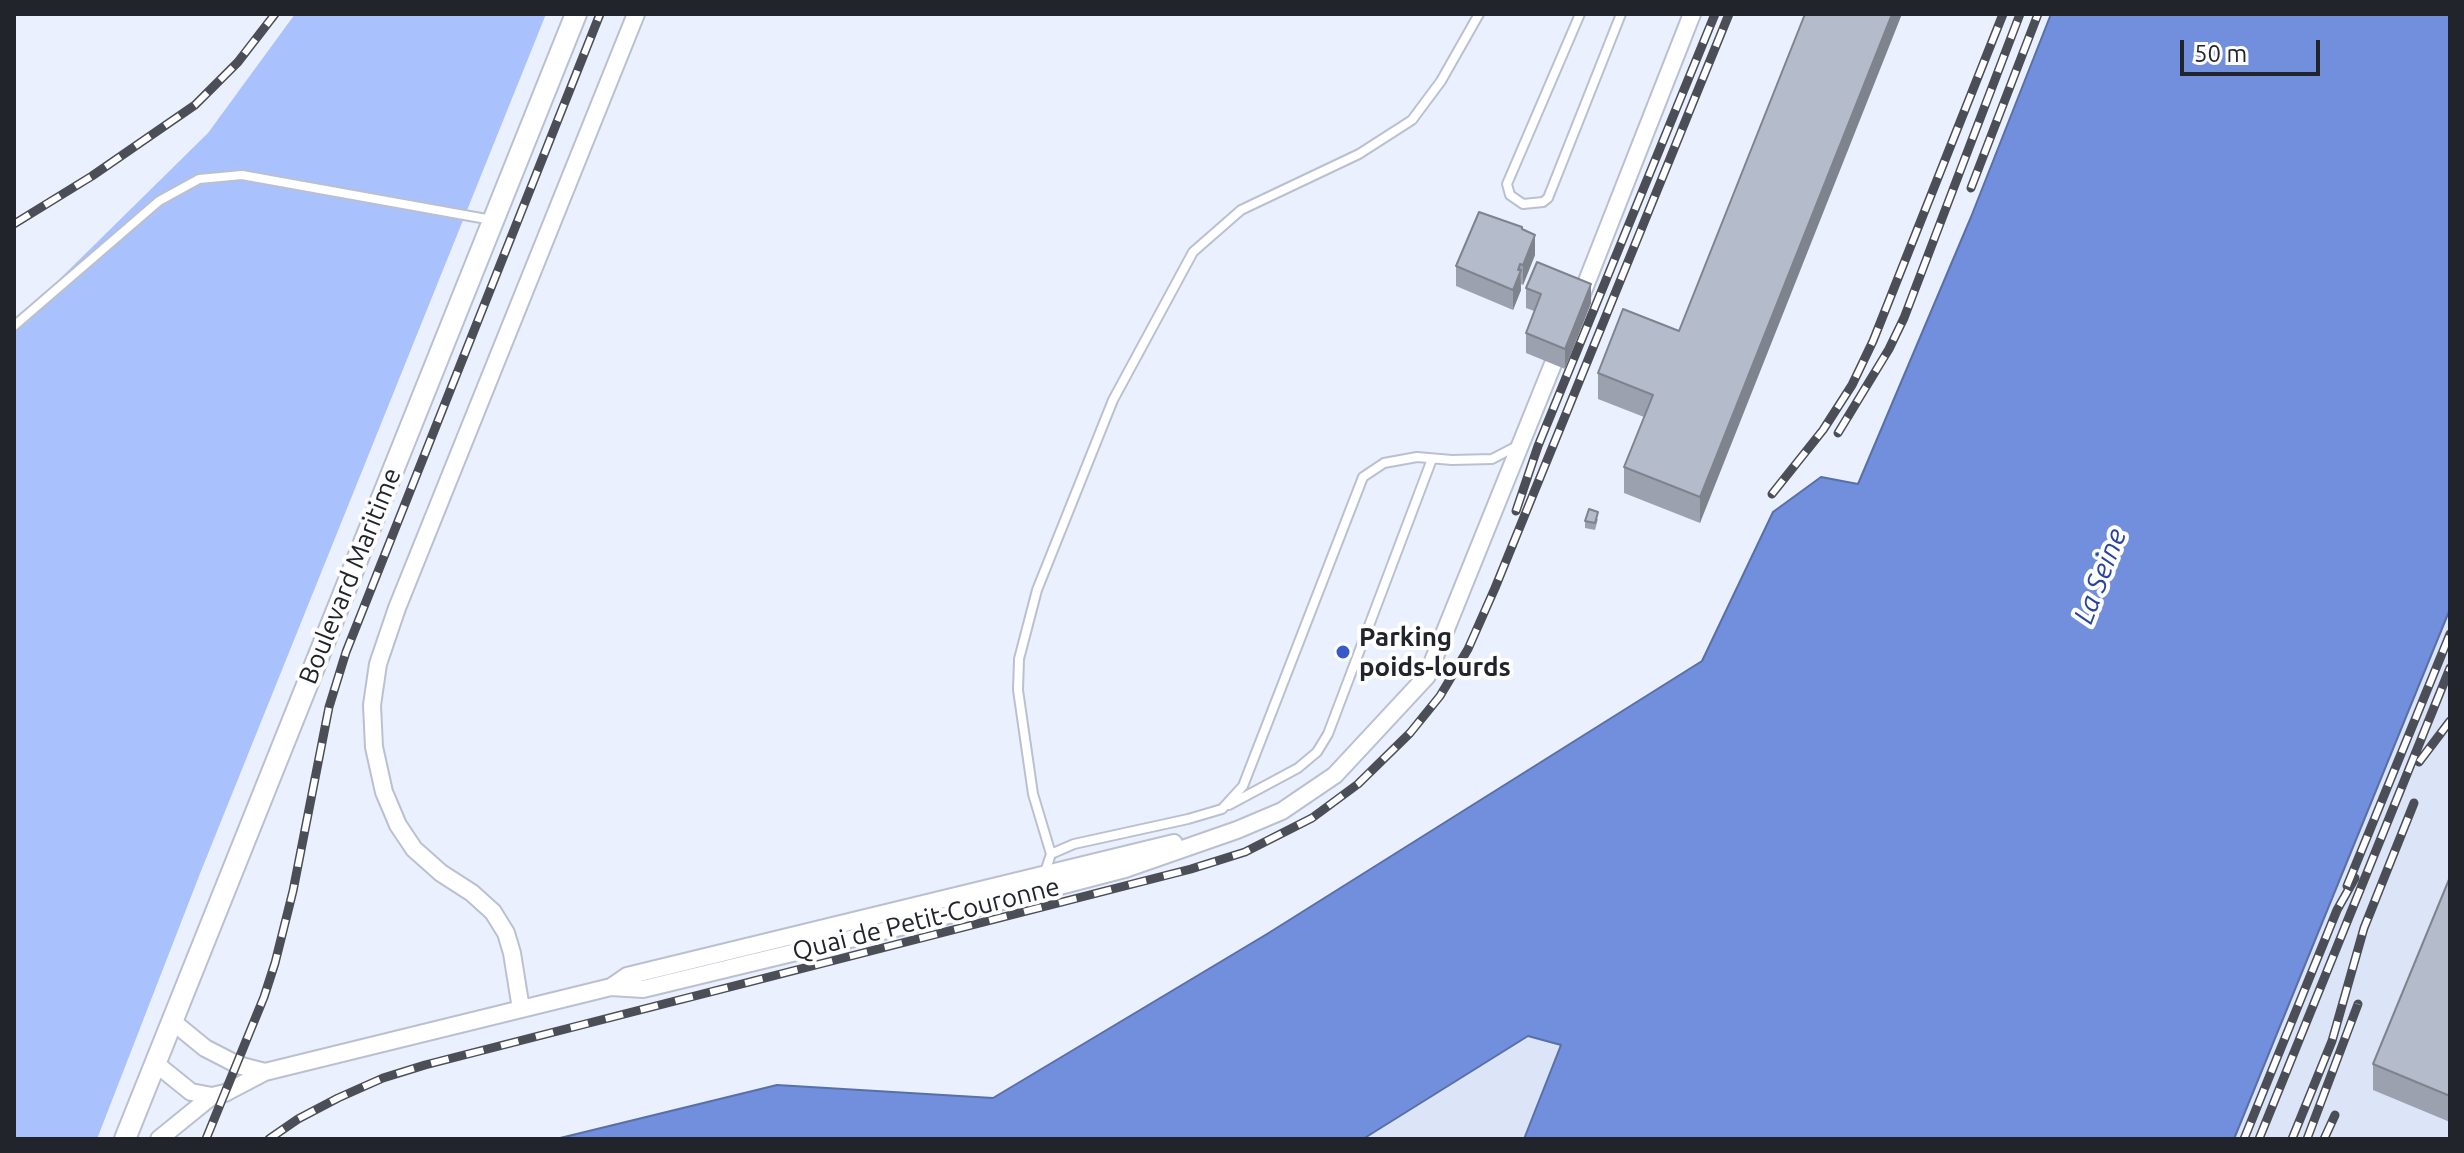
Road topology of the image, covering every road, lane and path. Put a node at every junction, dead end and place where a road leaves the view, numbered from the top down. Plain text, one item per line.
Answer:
1 (576, 14) edge
2 (636, 14) edge
3 (1479, 14) edge
4 (1580, 14) edge
5 (1621, 14) edge
6 (1692, 14) edge
7 (493, 220) junction
8 (1580, 299) edge
9 (14, 326) edge
10 (1553, 364) dead end
11 (1522, 444) junction
12 (1432, 459) junction
13 (1222, 809) junction
14 (1051, 854) junction
15 (1044, 881) junction
16 (521, 1009) junction
17 (172, 1021) junction
18 (155, 1063) junction
19 (265, 1072) junction
20 (212, 1096) junction
21 (125, 1139) edge
22 (159, 1139) edge

1 - 7 street, Boulevard Maritime
2 - 16 street
3 - 14 lane
4 - 5 lane
6 - 8 street
7 - 9 lane
7 - 17 street, Boulevard Maritime
10 - 11 street, Quai de Petit-Couronne
11 - 12 lane
11 - 15 street, Quai de Petit-Couronne
12 - 13 lane
12 - 13 lane
13 - 14 lane
14 - 15 lane
15 - 16 street, Quai de Petit-Couronne
16 - 19 street, Quai de Petit-Couronne
17 - 18 street, Boulevard Maritime
17 - 19 street
18 - 20 street
18 - 21 street, Boulevard Maritime
19 - 20 street, Quai de Petit-Couronne
20 - 22 street, Quai de Petit-Couronne

